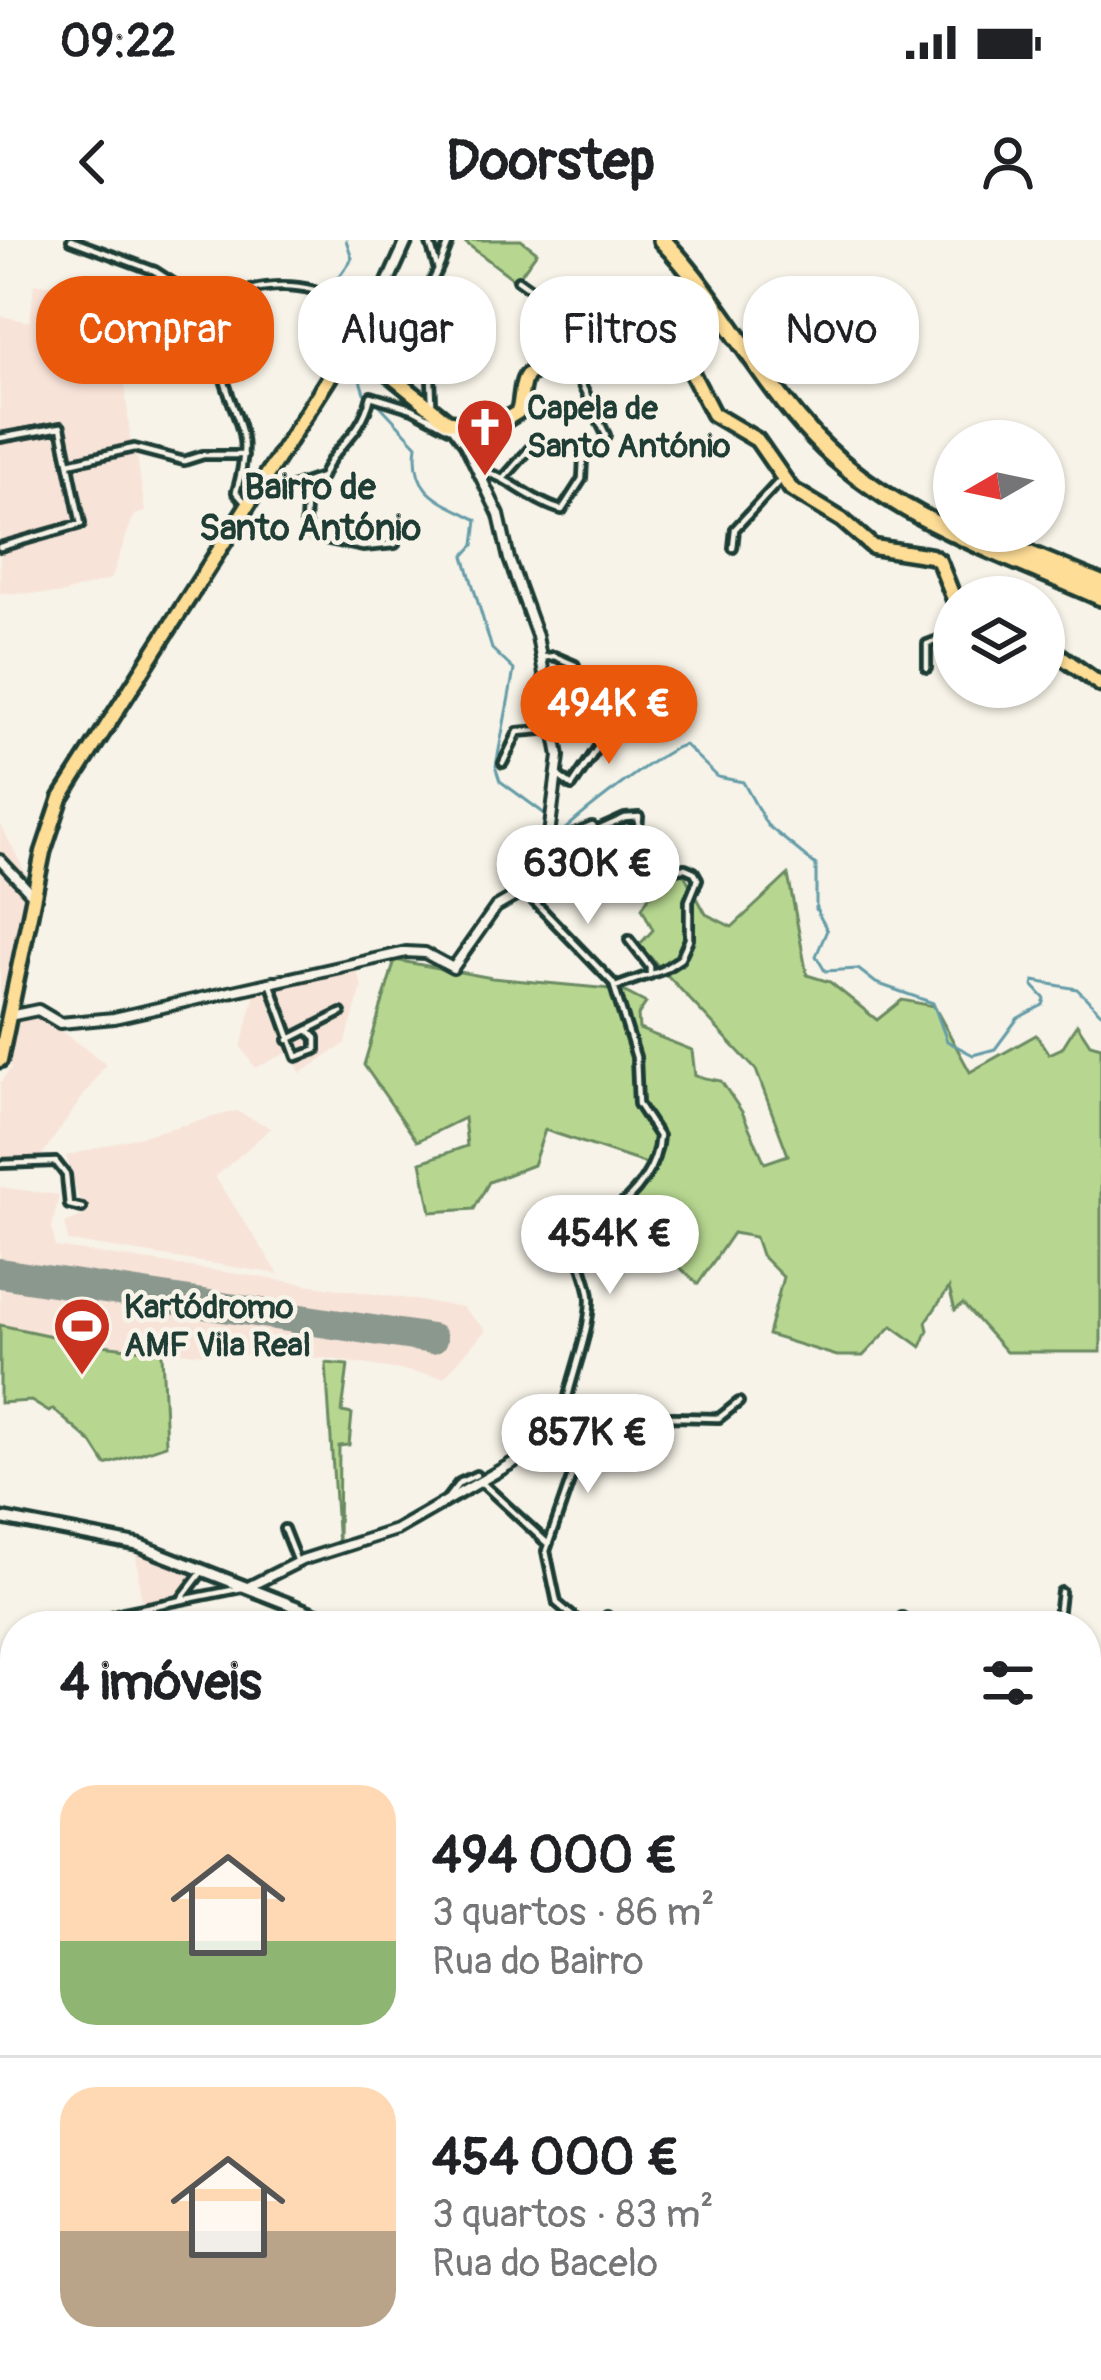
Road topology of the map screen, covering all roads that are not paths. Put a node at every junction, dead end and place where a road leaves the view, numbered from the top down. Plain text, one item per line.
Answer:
1 (71, 240) edge
2 (407, 240) edge
3 (429, 240) edge
4 (450, 240) edge
5 (662, 240) edge
6 (674, 240) edge
7 (438, 268) junction
8 (162, 276) edge
9 (387, 276) edge
10 (226, 384) edge
11 (323, 384) edge
12 (401, 384) edge
13 (524, 384) edge
14 (581, 384) edge
15 (695, 384) edge
16 (434, 411) junction
17 (452, 426) junction
18 (491, 431) junction
19 (0, 438) edge
20 (463, 441) junction
21 (533, 445) dead end
22 (246, 455) junction
23 (69, 463) junction
24 (478, 470) junction
25 (264, 478) junction
26 (782, 478) junction
27 (503, 479) junction
28 (306, 483) junction
29 (248, 503) junction
30 (933, 511) edge
31 (395, 544) dead end
32 (0, 547) edge
33 (733, 548) dead end
34 (1019, 552) edge
35 (945, 576) edge
36 (1101, 590) edge
37 (933, 642) edge
38 (540, 658) junction
39 (1065, 659) edge
40 (575, 664) dead end
41 (927, 668) dead end
42 (620, 676) dead end
43 (1101, 685) edge
44 (553, 729) junction
45 (503, 764) dead end
46 (557, 775) junction
47 (615, 822) junction
48 (594, 834) junction
49 (626, 838) junction
50 (601, 847) junction
51 (0, 860) edge
52 (30, 888) junction
53 (524, 890) junction
54 (628, 940) dead end
55 (650, 975) junction
56 (271, 985) junction
57 (615, 987) junction
58 (341, 1012) dead end
59 (9, 1016) junction
60 (308, 1030) junction
61 (288, 1040) junction
62 (0, 1060) edge
63 (0, 1164) edge
64 (82, 1208) dead end
65 (739, 1402) dead end
66 (578, 1439) junction
67 (478, 1478) junction
68 (0, 1518) edge
69 (284, 1529) dead end
70 (547, 1543) junction
71 (297, 1562) junction
72 (191, 1564) junction
73 (205, 1570) junction
74 (267, 1580) junction
75 (193, 1584) junction
76 (242, 1584) junction
77 (261, 1592) junction
78 (1060, 1592) dead end
79 (179, 1600) junction
80 (139, 1611) edge
81 (307, 1611) edge
82 (566, 1611) edge
83 (1058, 1611) edge

1 - 8 street
2 - 9 main road
3 - 7 street
4 - 7 street
5 - 36 highway
6 - 30 highway
7 - 16 street
10 - 22 street
11 - 25 main road
12 - 16 main road
13 - 18 main road
14 - 27 street
15 - 26 main road
16 - 17 main road
17 - 18 main road
17 - 20 street
17 - 28 street
18 - 20 street
18 - 24 street
19 - 23 street
20 - 24 street
21 - 27 street
22 - 23 street
22 - 29 street
23 - 32 street
24 - 27 street
24 - 38 street
25 - 28 street
25 - 29 main road
26 - 33 street
26 - 35 main road
28 - 31 street
29 - 52 main road
34 - 36 highway
37 - 41 street
38 - 40 street
38 - 44 street
39 - 43 main road
42 - 46 street
44 - 45 street
44 - 46 street
46 - 48 street
47 - 48 street
47 - 49 street
47 - 49 street
48 - 50 street
48 - 53 street
49 - 50 street
50 - 55 street
51 - 52 street
52 - 59 main road
53 - 56 street
53 - 57 street
54 - 55 street
55 - 57 street
56 - 59 street
56 - 61 street
57 - 66 street
58 - 60 street
59 - 62 main road
60 - 61 street
60 - 61 street
63 - 64 street
65 - 66 street
66 - 67 street
66 - 70 street
67 - 70 street
67 - 71 street
68 - 72 main road
69 - 71 street
70 - 82 street
71 - 74 street
72 - 73 main road
72 - 75 street
73 - 75 street
73 - 76 main road
74 - 76 street
74 - 77 street
75 - 79 street
76 - 77 main road
76 - 79 street
77 - 81 main road
78 - 83 street
79 - 80 street

